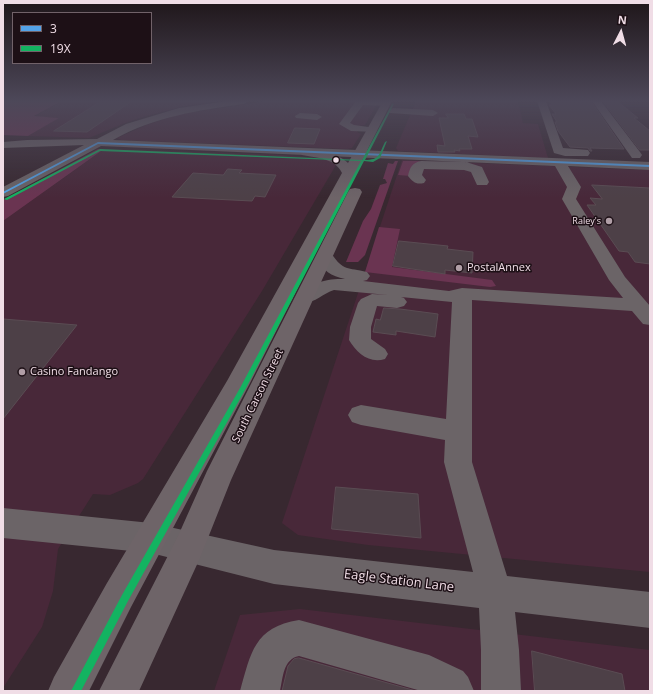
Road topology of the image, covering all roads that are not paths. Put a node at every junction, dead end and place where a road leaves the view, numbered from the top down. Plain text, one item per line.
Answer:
1 (116, 133) edge
2 (371, 133) edge
3 (376, 133) edge
4 (552, 133) edge
5 (620, 133) edge
6 (98, 143) junction
7 (3, 145) edge
8 (306, 152) junction
9 (366, 154) junction
10 (636, 155) junction
11 (650, 156) edge
12 (559, 162) junction
13 (650, 166) edge
14 (349, 174) junction
15 (419, 180) dead end
16 (482, 182) dead end
17 (3, 193) edge
18 (325, 257) junction
19 (305, 298) junction
20 (462, 302) junction
21 (645, 312) edge
22 (377, 354) dead end
23 (362, 415) dead end
24 (459, 432) junction
25 (3, 523) edge
26 (151, 538) junction
27 (189, 547) junction
28 (495, 592) junction
29 (650, 610) edge
30 (68, 691) edge
31 (119, 691) edge
32 (260, 691) edge
33 (454, 691) edge
34 (501, 691) edge

1 - 6 street
2 - 9 main road, South Carson Street
3 - 9 main road, South Carson Street
4 - 10 street
5 - 10 street
6 - 7 street
6 - 8 street
6 - 17 street
8 - 9 street
8 - 14 main road
9 - 12 street
9 - 14 main road, South Carson Street
9 - 18 main road, South Carson Street
10 - 11 street
12 - 13 street
12 - 21 street
14 - 26 main road, South Carson Street
15 - 16 street
18 - 19 main road, South Carson Street
18 - 20 street
19 - 20 street
19 - 27 main road, South Carson Street
20 - 21 street
20 - 22 street
20 - 24 street
23 - 24 street
24 - 28 street
25 - 26 street, Eagle Station Lane
26 - 27 street, Eagle Station Lane
26 - 30 main road, South Carson Street
27 - 28 street, Eagle Station Lane
27 - 31 main road, South Carson Street
28 - 29 street, Eagle Station Lane
28 - 34 street
32 - 33 street

